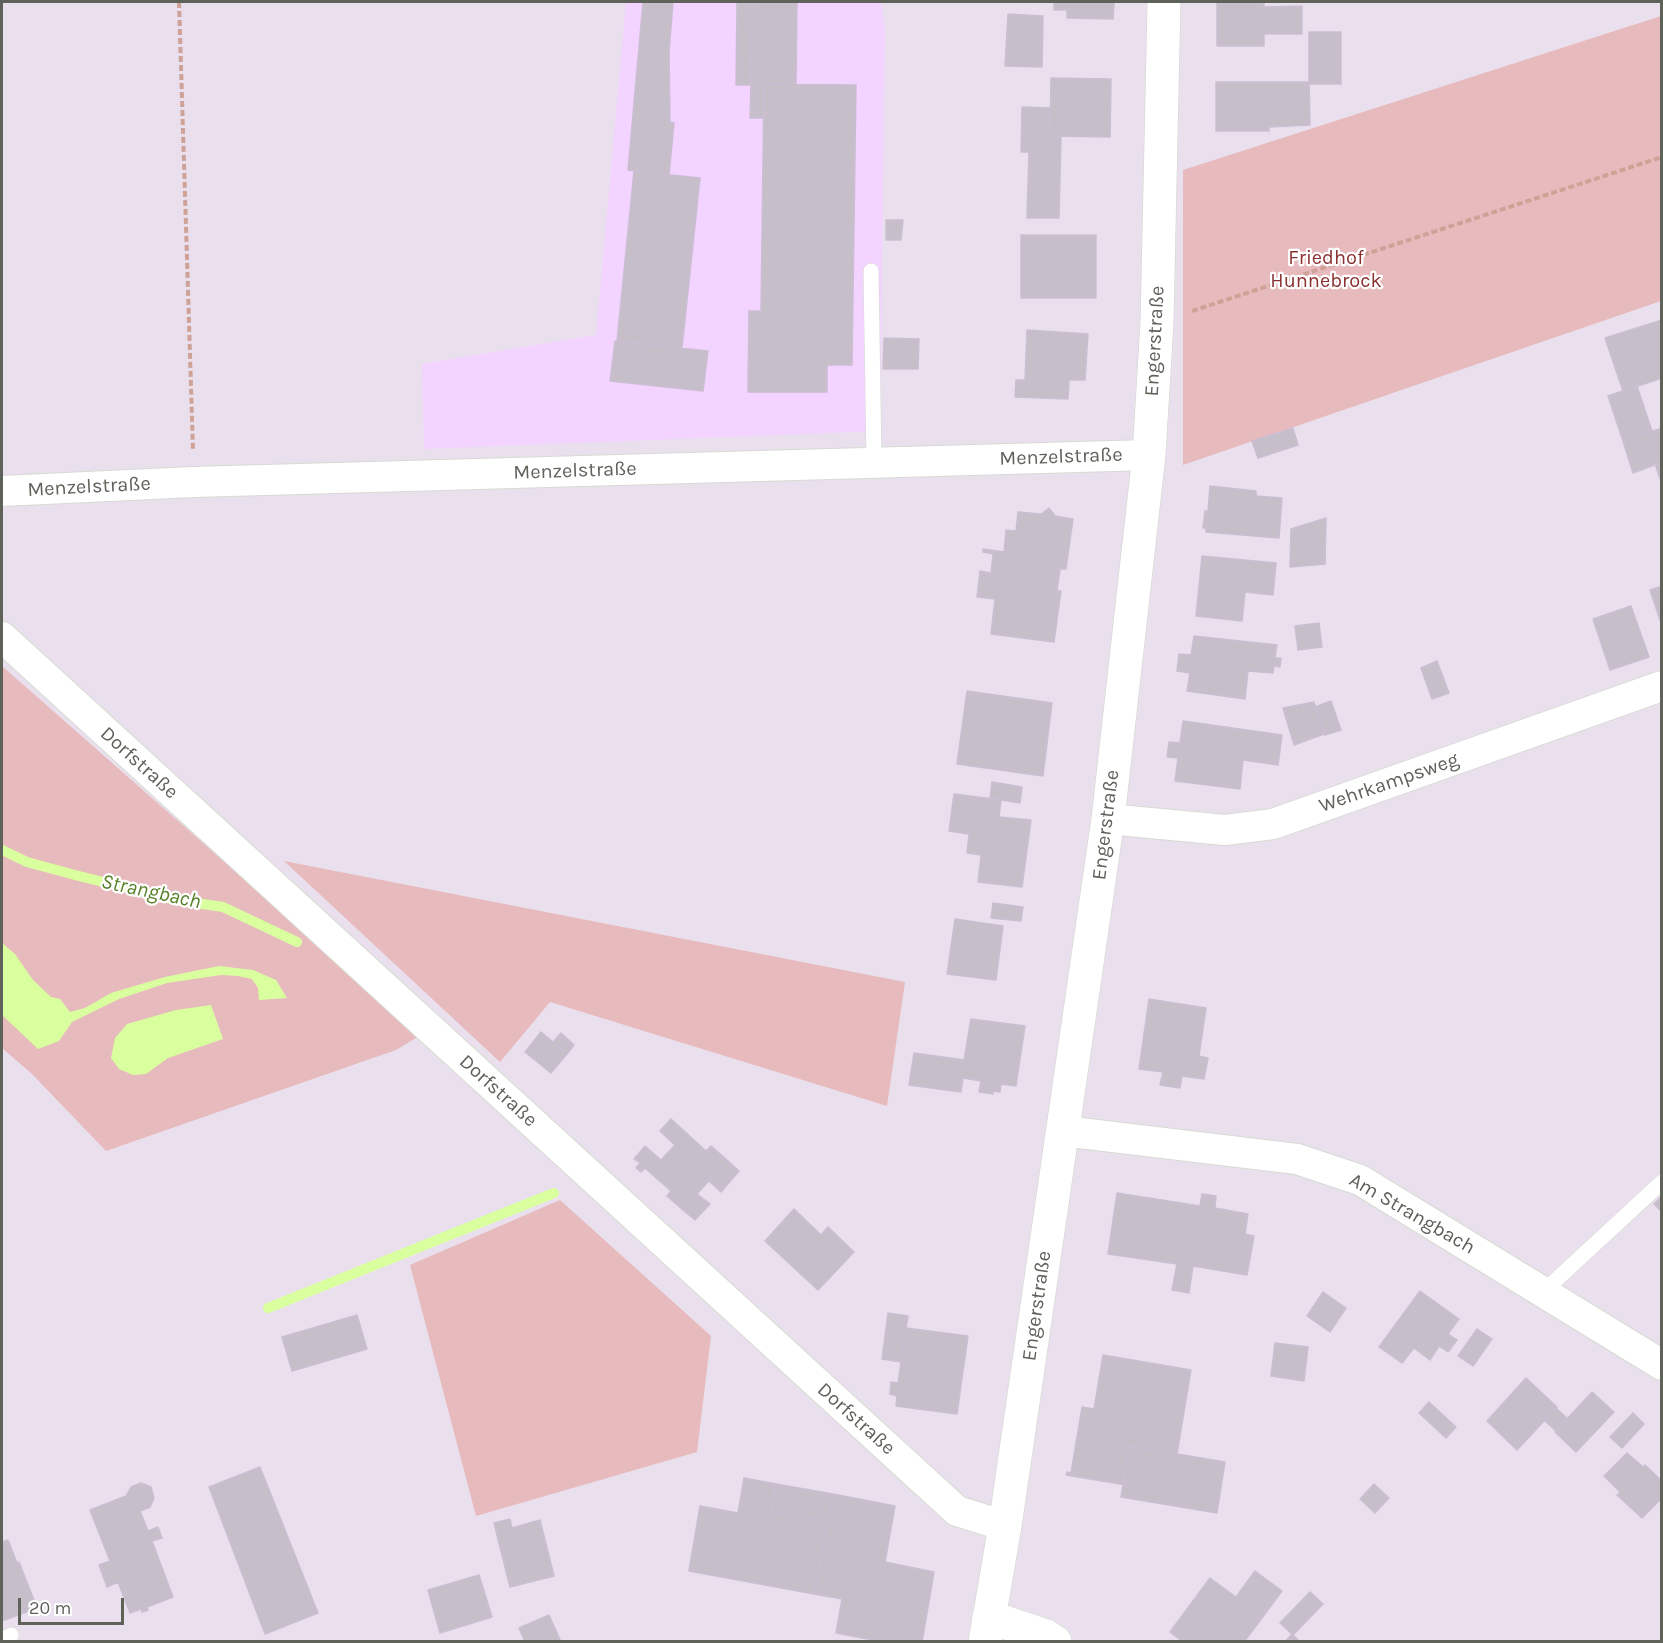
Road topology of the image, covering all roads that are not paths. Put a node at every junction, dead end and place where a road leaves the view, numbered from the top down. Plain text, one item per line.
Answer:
1 (1164, 2) edge
2 (871, 272) dead end
3 (1149, 454) junction
4 (874, 462) junction
5 (2, 491) edge
6 (2, 637) edge
7 (1662, 686) edge
8 (1108, 819) junction
9 (1063, 1131) junction
10 (1662, 1182) edge
11 (1543, 1292) junction
12 (1662, 1365) edge
13 (1005, 1526) junction
14 (987, 1629) edge
15 (1055, 1641) edge

1 - 3 main road, Engerstraße
2 - 4 lane
3 - 4 street, Menzelstraße
3 - 8 main road, Engerstraße
4 - 5 street, Menzelstraße
6 - 13 street, Dorfstraße
7 - 8 street, Wehrkampsweg
8 - 9 main road, Engerstraße
9 - 11 street, Am Strangbach
9 - 13 main road, Engerstraße
10 - 11 lane
11 - 12 street, Am Strangbach
13 - 14 main road, Engerstraße
14 - 15 main road

